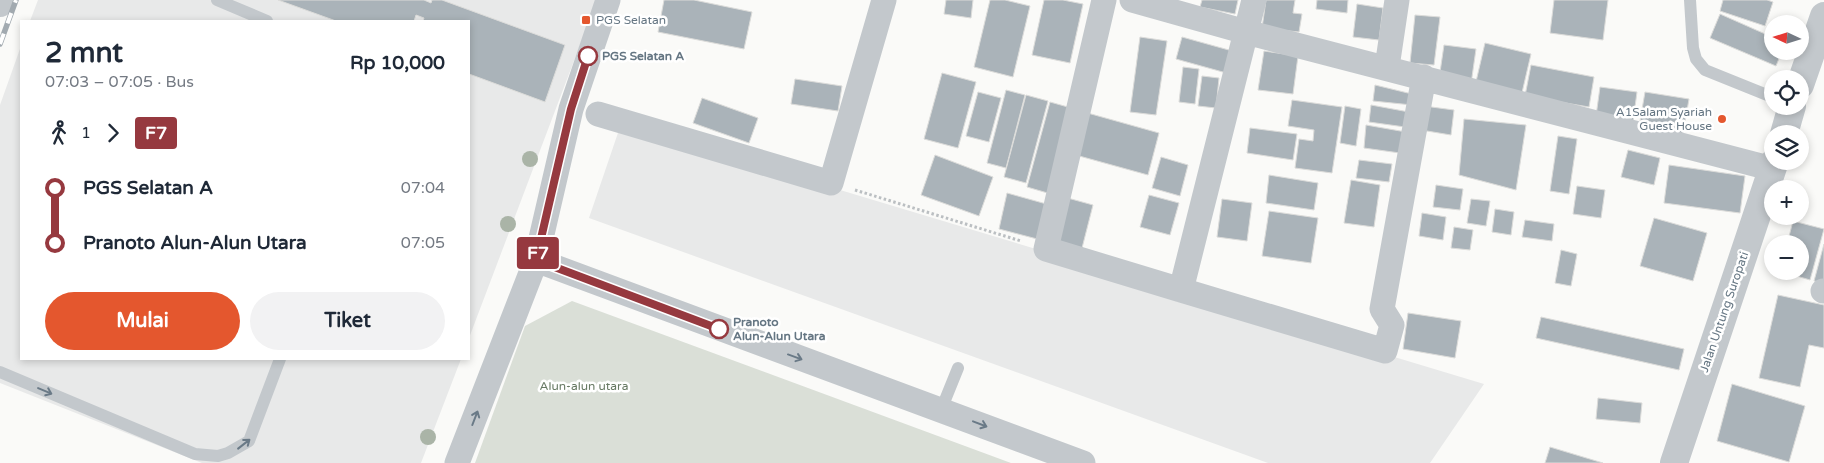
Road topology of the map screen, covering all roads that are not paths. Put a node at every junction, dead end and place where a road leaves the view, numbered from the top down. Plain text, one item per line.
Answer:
1 (217, 0) edge
2 (608, 0) edge
3 (884, 0) edge
4 (1104, 0) edge
5 (1132, 0) edge
6 (1254, 0) edge
7 (1397, 0) edge
8 (1690, 0) edge
9 (1824, 16) edge
10 (265, 20) edge
11 (1246, 32) junction
12 (1387, 67) junction
13 (1805, 70) edge
14 (1424, 77) junction
15 (1764, 94) edge
16 (598, 114) dead end
17 (1764, 162) edge
18 (1772, 170) edge
19 (536, 260) junction
20 (1181, 290) junction
21 (280, 360) edge
22 (958, 368) dead end
23 (0, 372) edge
24 (941, 410) junction
25 (457, 463) edge
26 (1083, 463) edge
27 (1674, 463) edge

1 - 10 lane
2 - 19 street
3 - 16 street
4 - 20 street
5 - 11 street
6 - 11 street
7 - 12 street
8 - 15 lane
9 - 13 street
11 - 12 street
11 - 20 street
12 - 14 street
14 - 17 street
14 - 20 street
18 - 27 street, Jalan Untung Suropati
19 -> 24 street
25 -> 19 street
23 -> 21 lane
22 - 24 lane
24 -> 26 street

